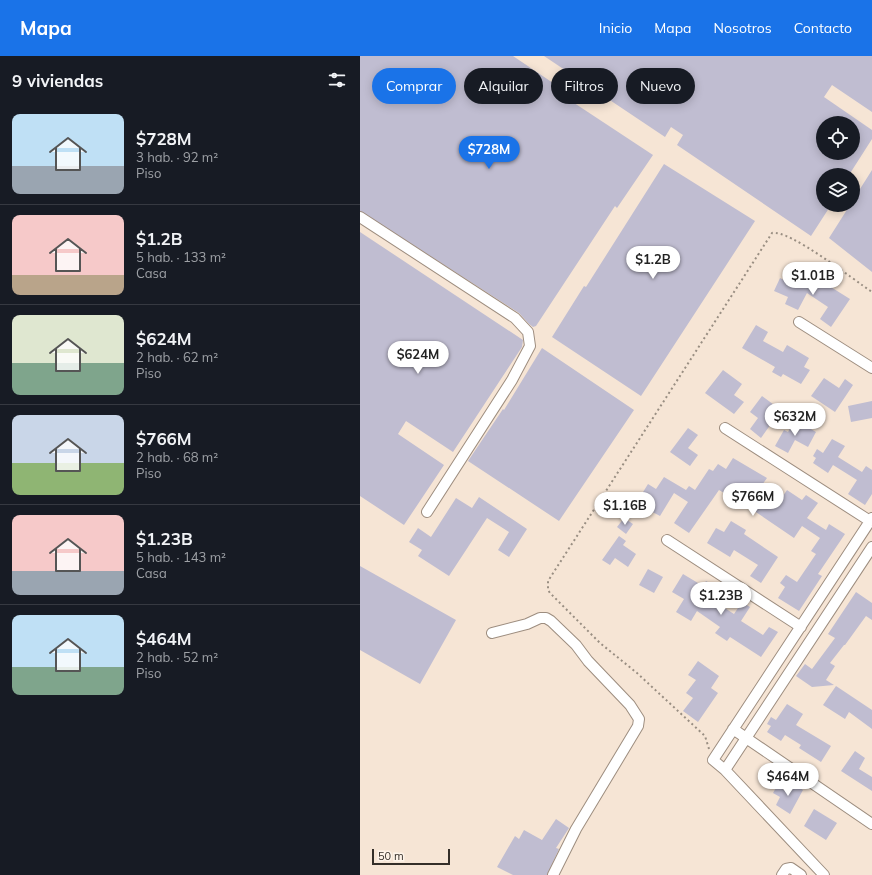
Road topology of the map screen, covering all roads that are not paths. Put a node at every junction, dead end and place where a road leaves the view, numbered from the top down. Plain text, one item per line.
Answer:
1 (360, 217) edge
2 (800, 322) dead end
3 (872, 368) edge
4 (725, 428) dead end
5 (427, 512) dead end
6 (871, 520) edge
7 (667, 540) dead end
8 (872, 547) edge
9 (838, 570) junction
10 (851, 579) junction
11 (800, 627) junction
12 (492, 633) dead end
13 (733, 729) junction
14 (745, 738) junction
15 (725, 770) junction
16 (872, 824) edge
17 (553, 875) edge
18 (782, 875) edge
19 (801, 875) edge
20 (824, 875) edge

1 - 5 street
2 - 3 street
4 - 6 street
6 - 9 street
7 - 11 street
8 - 10 street
9 - 10 street
9 - 11 street
10 - 14 street
11 - 13 street
12 - 17 street
13 - 14 street
13 - 15 street
14 - 15 street
14 - 16 street
15 - 20 street
18 - 19 street

